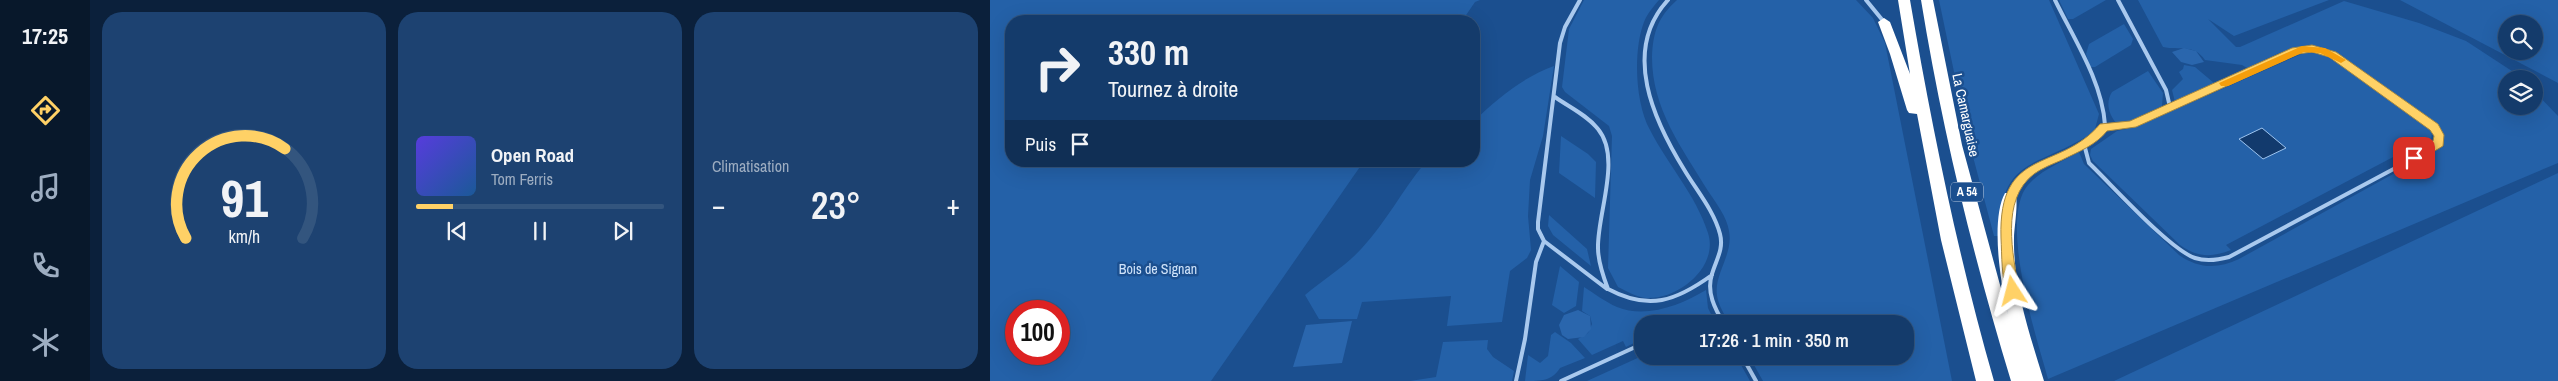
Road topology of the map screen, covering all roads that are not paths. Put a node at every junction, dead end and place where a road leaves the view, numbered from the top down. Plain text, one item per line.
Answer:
1 (1580, 0) edge
2 (1668, 0) edge
3 (1866, 0) edge
4 (1904, 0) edge
5 (1927, 0) edge
6 (2055, 0) edge
7 (2118, 0) edge
8 (1884, 22) joint
9 (1555, 97) junction
10 (2170, 107) junction
11 (2104, 127) junction
12 (2084, 144) junction
13 (1934, 179) junction
14 (2010, 197) joint
15 (1544, 240) junction
16 (1712, 275) junction
17 (1608, 289) junction
18 (1720, 315) edge
19 (1634, 348) edge
20 (1747, 365) edge
21 (1516, 381) edge
22 (1562, 381) edge
23 (1756, 381) edge
24 (1984, 381) edge
25 (2020, 381) edge
26 (2035, 381) edge

1 - 9 lane
2 - 16 lane
3 - 8 lane
4 - 13 highway, A 54
5 - 25 highway, La Camarguaise / A 54
6 - 11 lane
7 - 10 lane
8 - 13 highway
9 - 15 lane
9 - 17 lane
10 - 11 lane
10 - 12 lane
11 - 12 lane
12 - 14 lane
13 - 24 highway, A 54
14 - 26 highway
15 - 17 lane
15 - 21 lane
16 - 17 lane
16 - 18 lane
19 - 22 lane
20 - 23 lane

